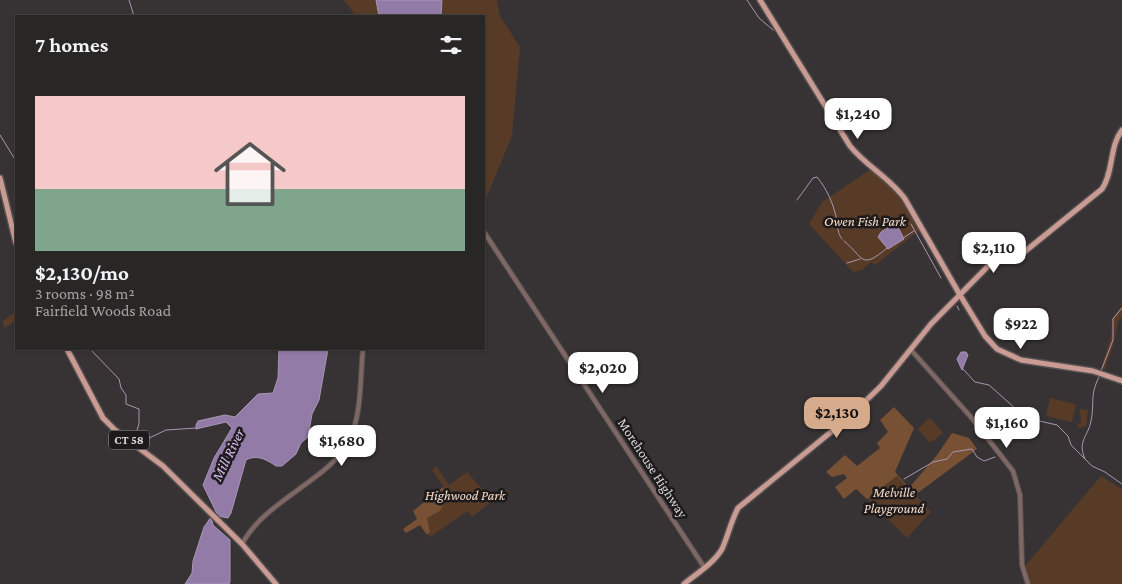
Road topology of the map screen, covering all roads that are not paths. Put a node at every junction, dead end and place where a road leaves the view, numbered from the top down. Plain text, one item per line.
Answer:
1 (760, 0) edge
2 (1122, 130) edge
3 (0, 178) edge
4 (485, 234) edge
5 (15, 239) edge
6 (960, 295) junction
7 (68, 350) edge
8 (363, 350) edge
9 (911, 350) junction
10 (1122, 381) edge
11 (242, 544) junction
12 (704, 568) junction
13 (276, 584) edge
14 (684, 584) edge
15 (1028, 584) edge

1 - 6 main road
2 - 6 main road
3 - 5 main road
4 - 12 street, Morehouse Highway
6 - 9 main road
6 - 10 main road
7 - 11 main road, CT 58
8 - 11 street
9 - 12 main road
9 - 15 street
11 - 13 main road, CT 58
12 - 14 main road

